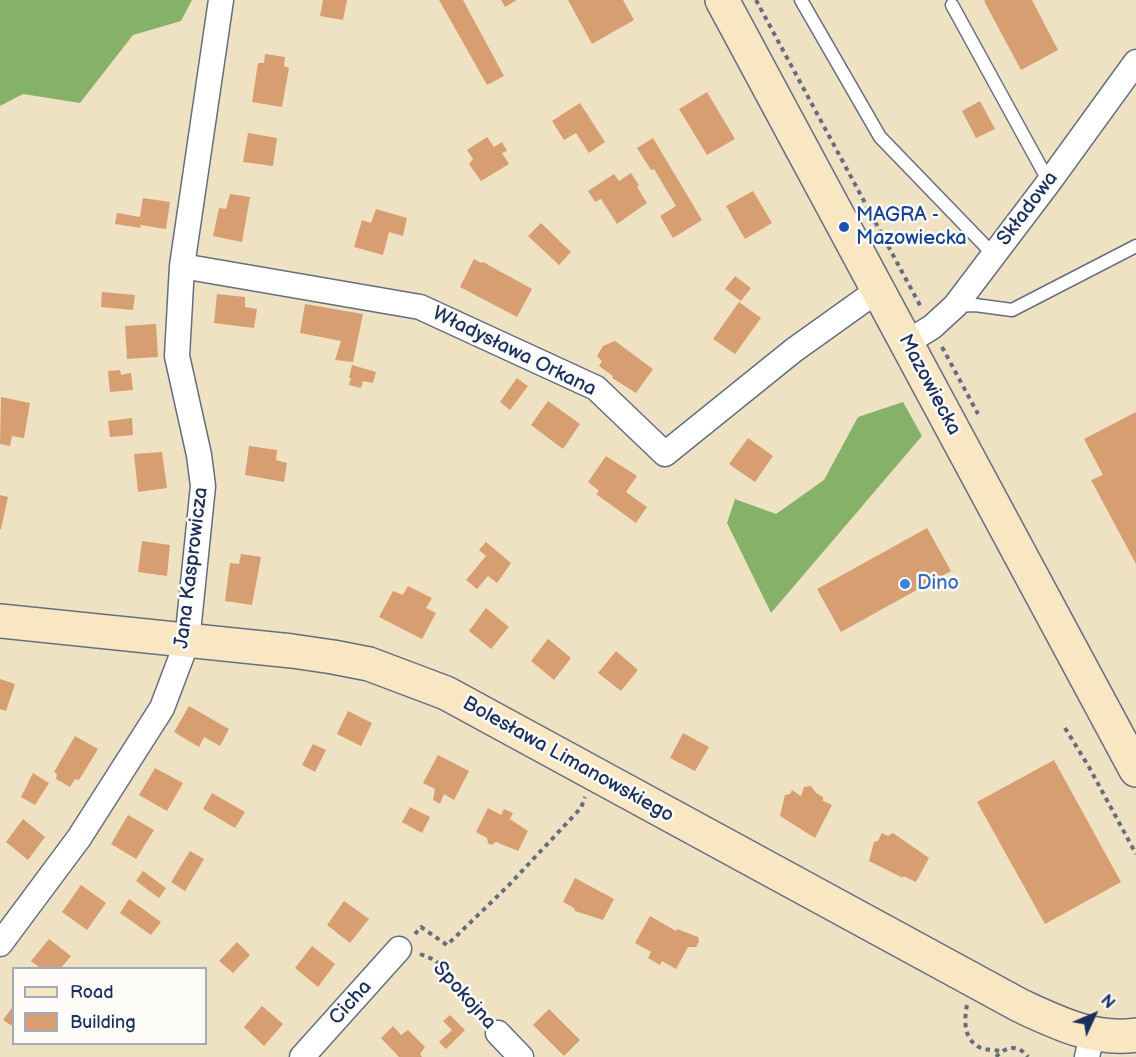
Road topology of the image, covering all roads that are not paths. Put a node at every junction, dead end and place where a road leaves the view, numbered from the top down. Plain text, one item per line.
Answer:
1 (221, 0) edge
2 (722, 0) edge
3 (801, 0) edge
4 (952, 5) dead end
5 (1136, 62) edge
6 (1049, 182) junction
7 (1136, 246) edge
8 (994, 255) junction
9 (182, 266) junction
10 (878, 290) junction
11 (955, 306) junction
12 (919, 335) junction
13 (0, 621) edge
14 (187, 642) junction
15 (1136, 770) edge
16 (0, 944) edge
17 (399, 949) road end
18 (498, 1033) road end
19 (1136, 1035) edge
20 (1089, 1046) edge
21 (302, 1057) edge
22 (521, 1057) edge

1 - 9 street, Jana Kasprowicza
2 - 10 street, Mazowiecka
3 - 8 lane
4 - 6 lane
5 - 6 street, Składowa
6 - 8 street, Składowa
7 - 11 lane
8 - 11 street, Składowa
9 - 10 street, Władysława Orkana
9 - 14 street, Jana Kasprowicza
10 - 12 street, Mazowiecka
11 - 12 street, Składowa
12 - 15 street, Mazowiecka
13 - 14 street, Bolesława Limanowskiego
14 - 16 street, Jana Kasprowicza
14 - 20 street, Bolesława Limanowskiego
17 - 21 street, Cicha
18 - 22 street, Spokojna
19 - 20 street, Bolesława Limanowskiego

